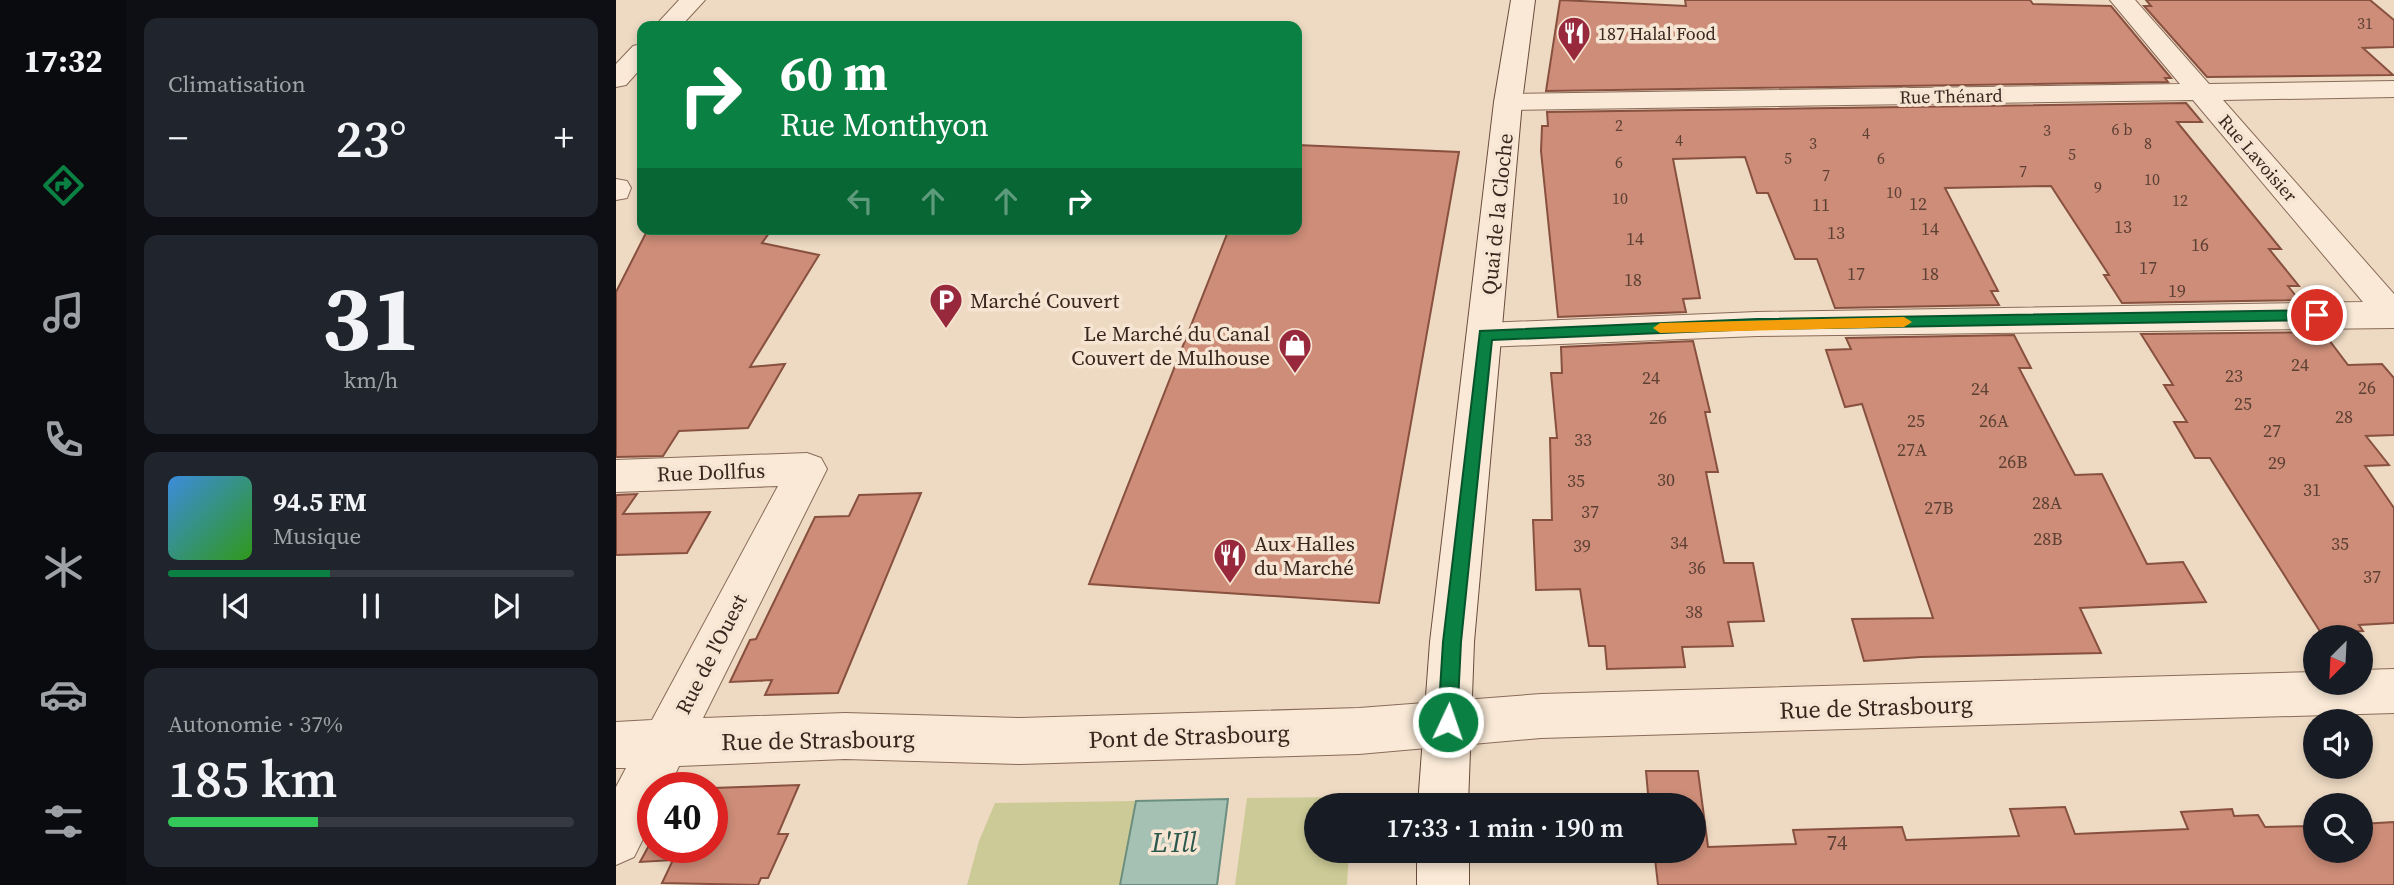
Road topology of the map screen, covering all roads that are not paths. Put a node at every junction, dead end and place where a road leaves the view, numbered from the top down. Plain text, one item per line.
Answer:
1 (692, 0) edge
2 (1523, 0) edge
3 (2122, 0) edge
4 (672, 21) edge
5 (637, 57) edge
6 (616, 79) edge
7 (2394, 89) edge
8 (2200, 91) junction
9 (1508, 102) junction
10 (2393, 315) edge
11 (1485, 335) junction
12 (807, 469) joint
13 (616, 476) edge
14 (2394, 691) edge
15 (1448, 722) junction
16 (1359, 731) joint
17 (1020, 741) joint
18 (666, 744) junction
19 (616, 745) edge
20 (1444, 793) edge
21 (616, 839) edge
22 (1443, 863) edge
23 (1443, 885) edge

1 - 4 street
2 - 9 street, Quai de la Cloche
3 - 8 street, Rue Lavoisier
5 - 6 street
7 - 8 street, Rue Thénard
8 - 9 street, Rue Thénard
8 - 10 street, Rue Lavoisier
9 - 11 street, Quai de la Cloche
10 - 11 street
11 - 15 street, Quai de la Cloche
12 - 13 street, Rue Dollfus
12 - 18 street, Rue de l'Ouest
14 - 15 street, Rue de Strasbourg
15 - 16 street, Rue de Strasbourg
15 - 20 street, Quai de la Cloche
16 - 17 street, Pont de Strasbourg
17 - 18 street, Rue de Strasbourg
18 - 19 street, Rue de Strasbourg
18 - 21 street, Rue de l'Ouest
22 - 23 street

